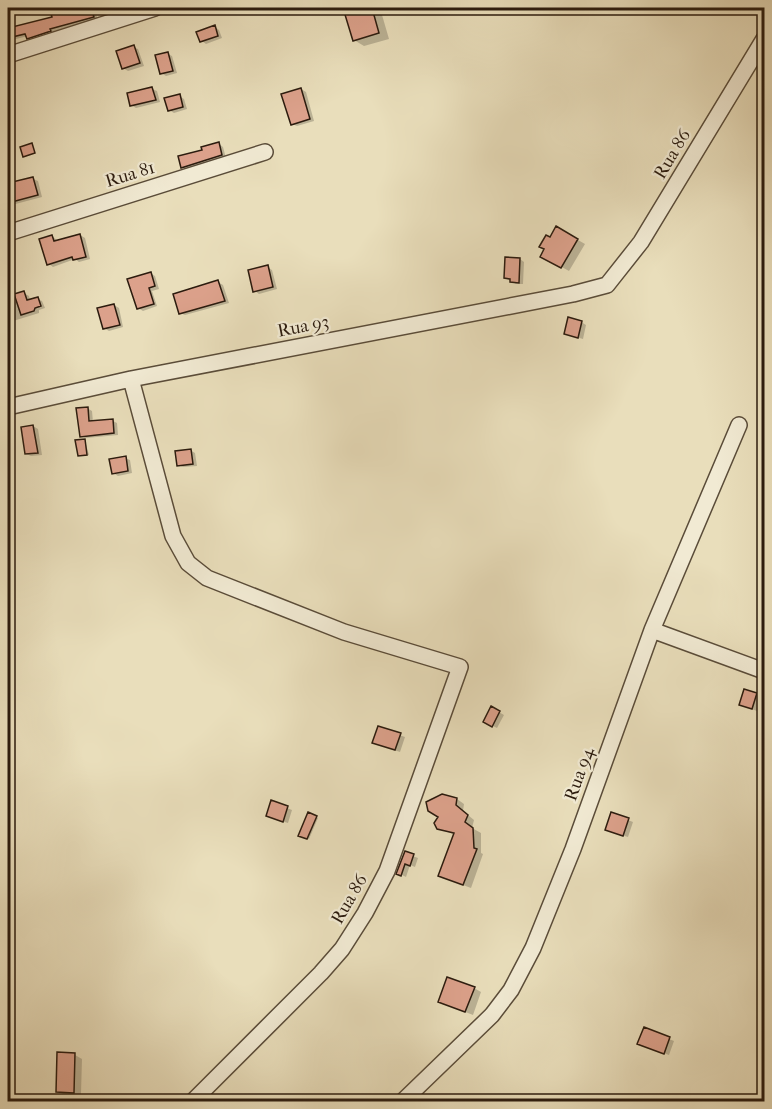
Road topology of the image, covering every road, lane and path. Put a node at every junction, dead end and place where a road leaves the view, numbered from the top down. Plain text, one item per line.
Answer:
1 (155, 8) edge
2 (765, 39) edge
3 (8, 55) edge
4 (265, 152) dead end
5 (8, 233) edge
6 (607, 285) joint
7 (131, 379) junction
8 (8, 406) edge
9 (739, 424) dead end
10 (652, 630) junction
11 (765, 672) edge
12 (192, 1101) edge
13 (402, 1101) edge

1 - 3 street
2 - 6 street, Rua 86
4 - 5 street, Rua 81
6 - 7 street, Rua 93
7 - 8 street, Rua 93
7 - 12 street, Rua 86
9 - 10 street, Rua 94
10 - 11 street
10 - 13 street, Rua 94

